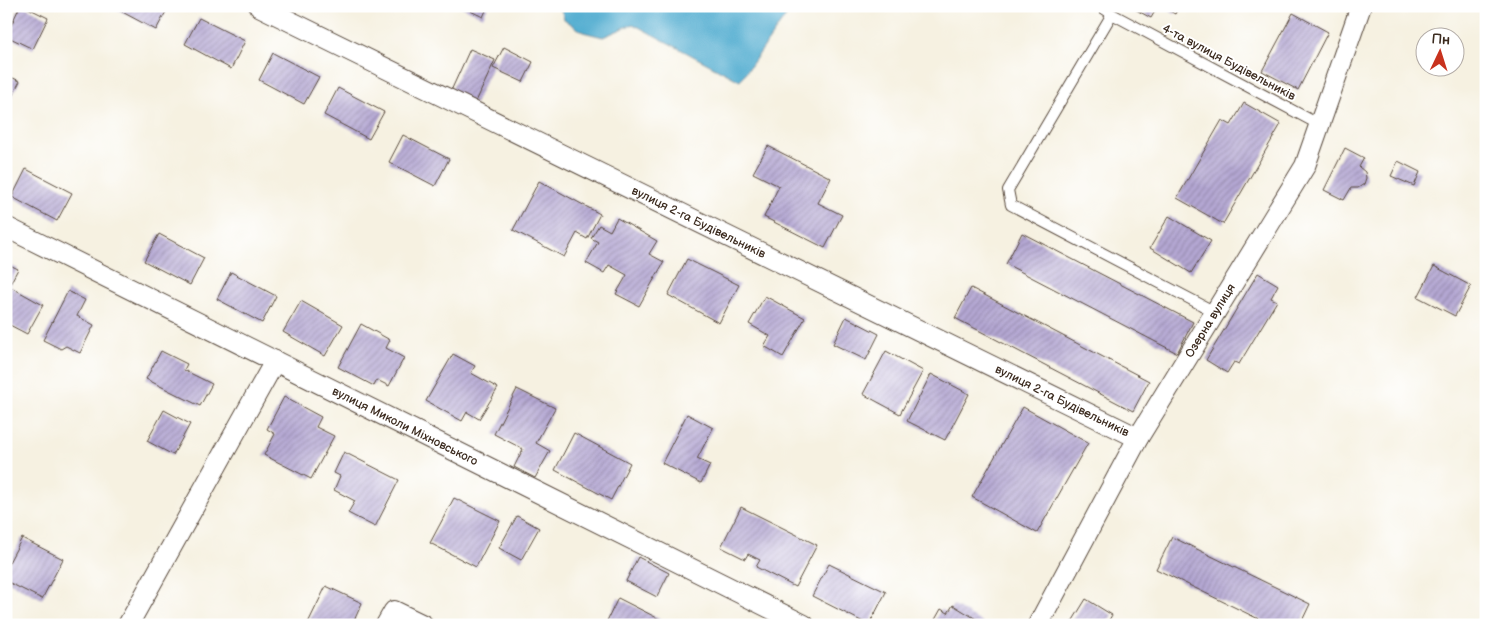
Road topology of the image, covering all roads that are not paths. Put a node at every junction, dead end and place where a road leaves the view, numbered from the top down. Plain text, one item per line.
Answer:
1 (259, 6) edge
2 (1100, 6) edge
3 (1361, 6) edge
4 (1112, 14) junction
5 (1320, 125) junction
6 (6, 227) edge
7 (1215, 312) junction
8 (276, 361) junction
9 (1138, 438) junction
10 (128, 625) edge
11 (386, 625) edge
12 (423, 625) edge
13 (804, 625) edge
14 (1038, 625) edge

1 - 9 street, вулиця 2-га Будівельників
2 - 4 lane, 4-та вулиця Будівельників
3 - 5 street, Озерна вулиця
4 - 5 lane, 4-та вулиця Будівельників
4 - 7 lane
5 - 7 street, Озерна вулиця
6 - 8 street, вулиця Миколи Міхновського
7 - 9 street, Озерна вулиця
8 - 10 street
8 - 13 street, вулиця Миколи Міхновського
9 - 14 street, Озерна вулиця
11 - 12 street

